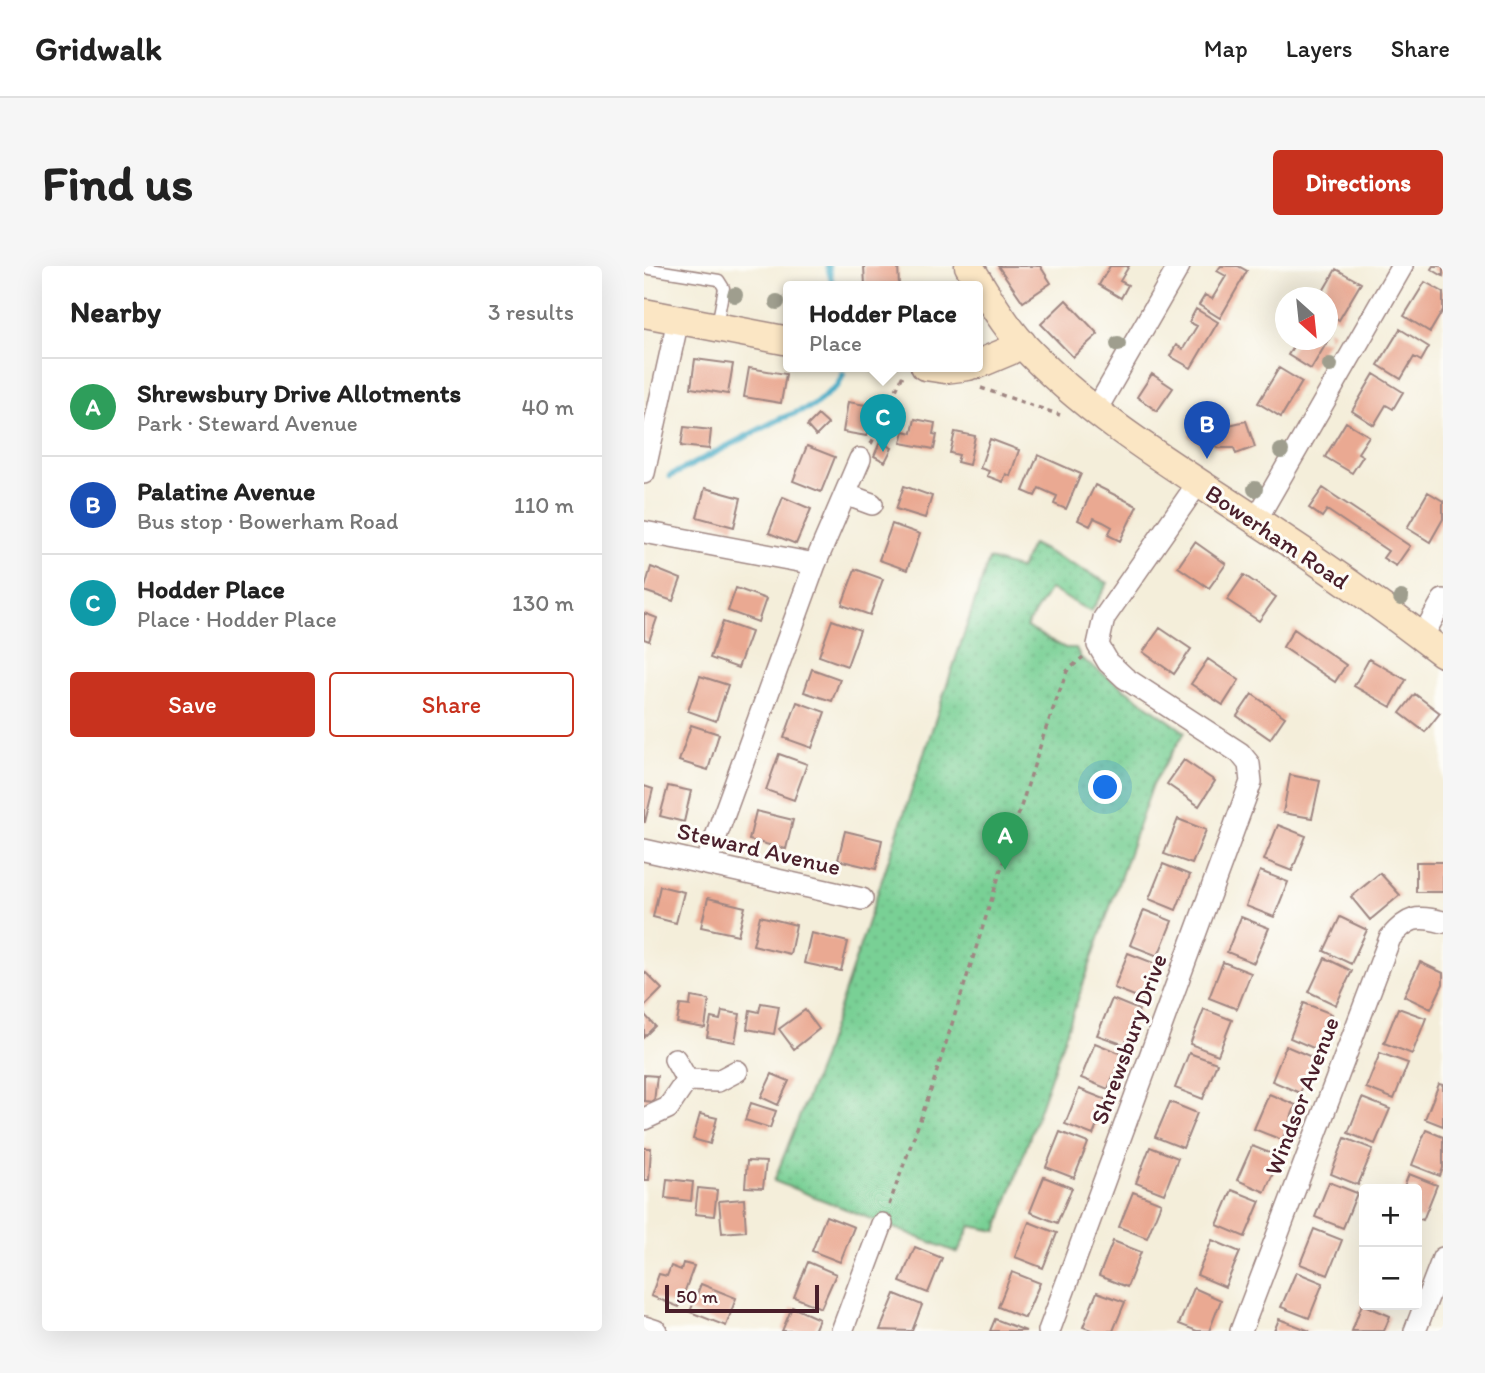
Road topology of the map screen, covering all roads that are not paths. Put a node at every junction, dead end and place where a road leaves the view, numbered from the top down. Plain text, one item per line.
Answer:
1 (969, 266) edge
2 (1179, 266) edge
3 (1402, 266) edge
4 (644, 268) edge
5 (979, 281) edge
6 (983, 286) edge
7 (644, 313) edge
8 (678, 320) junction
9 (717, 328) junction
10 (783, 340) edge
11 (1022, 343) junction
12 (983, 368) edge
13 (1083, 414) junction
14 (860, 459) road end
15 (644, 471) edge
16 (1198, 483) junction
17 (845, 494) junction
18 (872, 504) dead end
19 (1256, 520) junction
20 (644, 532) edge
21 (815, 564) junction
22 (1443, 600) edge
23 (1433, 645) edge
24 (644, 850) edge
25 (706, 864) junction
26 (862, 899) dead end
27 (1443, 922) edge
28 (675, 1059) dead end
29 (737, 1071) dead end
30 (687, 1080) junction
31 (644, 1119) edge
32 (882, 1224) road end
33 (1443, 1258) edge
34 (1438, 1285) edge
35 (644, 1327) edge
36 (656, 1331) edge
37 (842, 1331) edge
38 (1049, 1331) edge
39 (1241, 1331) edge
40 (1415, 1331) edge

1 - 5 street, Bowerham Road
2 - 13 street
3 - 19 street
4 - 9 lane
6 - 11 street, Bowerham Road
7 - 8 street
8 - 9 street
8 - 15 street
9 - 10 street
11 - 12 street
11 - 13 street, Bowerham Road
13 - 16 street, Bowerham Road
14 - 17 street
16 - 19 street, Bowerham Road
16 - 38 street, Shrewsbury Drive
17 - 18 street
17 - 21 street
19 - 23 street, Bowerham Road
20 - 21 street
21 - 25 street
22 - 23 street
24 - 25 street, Steward Avenue
25 - 26 street, Steward Avenue
27 - 39 street, Windsor Avenue
28 - 30 street
29 - 30 street
30 - 31 street
32 - 37 street
33 - 34 street
34 - 40 street
35 - 36 street

